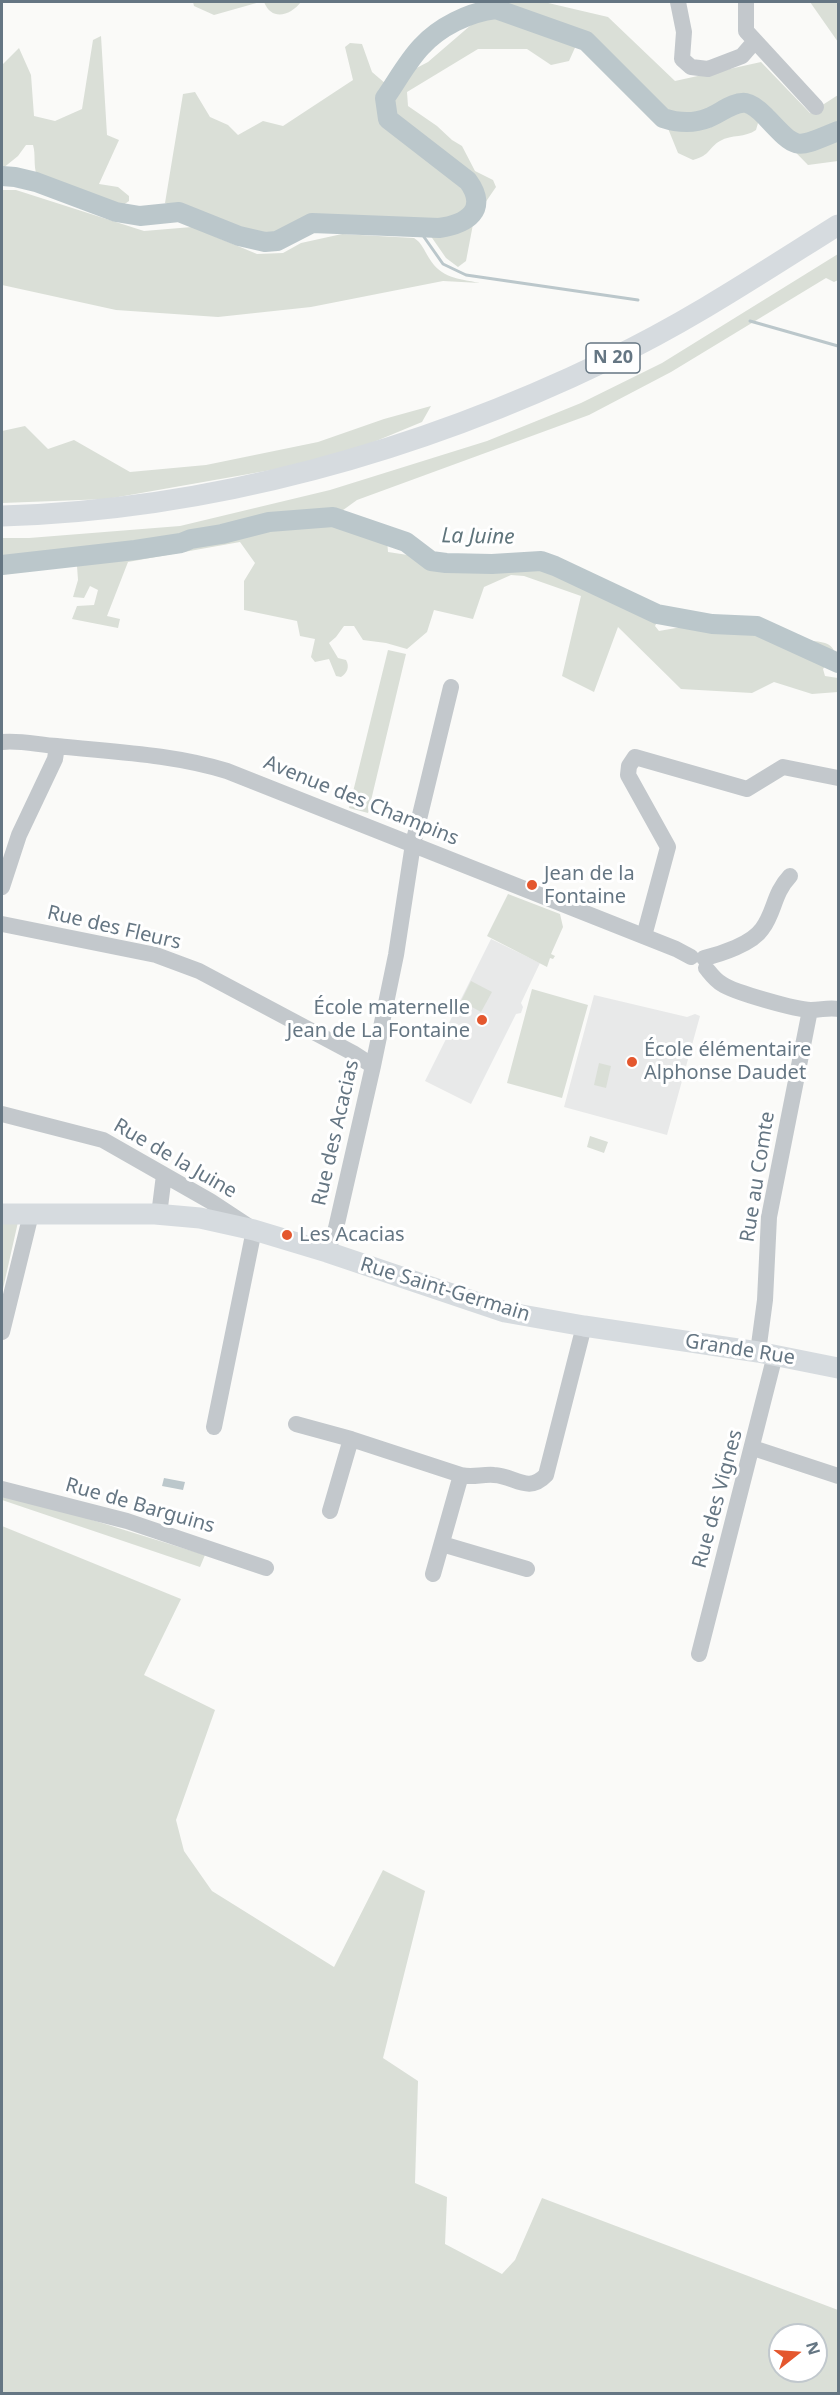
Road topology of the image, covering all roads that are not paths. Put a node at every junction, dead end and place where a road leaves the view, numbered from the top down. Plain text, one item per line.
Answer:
1 (678, 2) edge
2 (746, 2) edge
3 (755, 41) junction
4 (816, 107) dead end
5 (838, 225) edge
6 (838, 241) edge
7 (2, 516) edge
8 (2, 529) edge
9 (451, 687) dead end
10 (2, 742) edge
11 (57, 746) junction
12 (838, 778) edge
13 (413, 844) junction
14 (790, 876) dead end
15 (2, 887) edge
16 (2, 924) edge
17 (644, 936) junction
18 (700, 961) junction
19 (810, 1010) junction
20 (838, 1010) edge
21 (373, 1066) junction
22 (2, 1113) edge
23 (164, 1175) junction
24 (2, 1214) edge
25 (31, 1214) junction
26 (159, 1215) junction
27 (254, 1230) junction
28 (327, 1252) junction
29 (584, 1326) junction
30 (2, 1332) edge
31 (641, 1334) joint
32 (767, 1354) junction
33 (838, 1368) edge
34 (296, 1424) dead end
35 (214, 1427) dead end
36 (351, 1439) junction
37 (753, 1448) junction
38 (460, 1475) junction
39 (838, 1476) edge
40 (2, 1489) edge
41 (330, 1511) dead end
42 (442, 1544) junction
43 (266, 1568) dead end
44 (527, 1569) dead end
45 (433, 1574) dead end
46 (699, 1654) dead end

1 - 3 street
2 - 3 street
3 - 4 street
5 - 7 main road, N 20
6 - 8 main road, N 20
9 - 13 street, Rue des Acacias
10 - 11 street, Avenue des Champins
11 - 13 street, Avenue des Champins
11 - 15 street
12 - 17 street
13 - 17 street, Avenue des Champins
13 - 21 street, Rue des Acacias
14 - 18 street
16 - 21 street, Rue des Fleurs
17 - 18 street, Avenue des Champins
18 - 19 street, Avenue des Champins
19 - 20 street, Avenue des Champins
19 - 32 street, Rue au Comte
21 - 28 street, Rue des Acacias
22 - 23 street, Rue de la Juine
23 - 26 street
23 - 27 street, Rue de la Juine
24 - 25 main road, Rue Saint-Germain
25 - 26 main road, Rue Saint-Germain
25 - 30 street
26 - 27 main road, Rue Saint-Germain
27 - 28 main road, Rue Saint-Germain
27 - 35 street
28 - 29 main road, Rue Saint-Germain
29 - 31 main road, Rue Saint-Germain
29 - 38 street
31 - 32 main road, Grande Rue
32 - 33 main road, Grande Rue
32 - 37 street, Rue des Vignes
34 - 36 street
36 - 38 street
36 - 41 street
37 - 39 street
37 - 46 street, Rue des Vignes
38 - 42 street
40 - 43 street, Rue de Barguins
42 - 44 street
42 - 45 street

